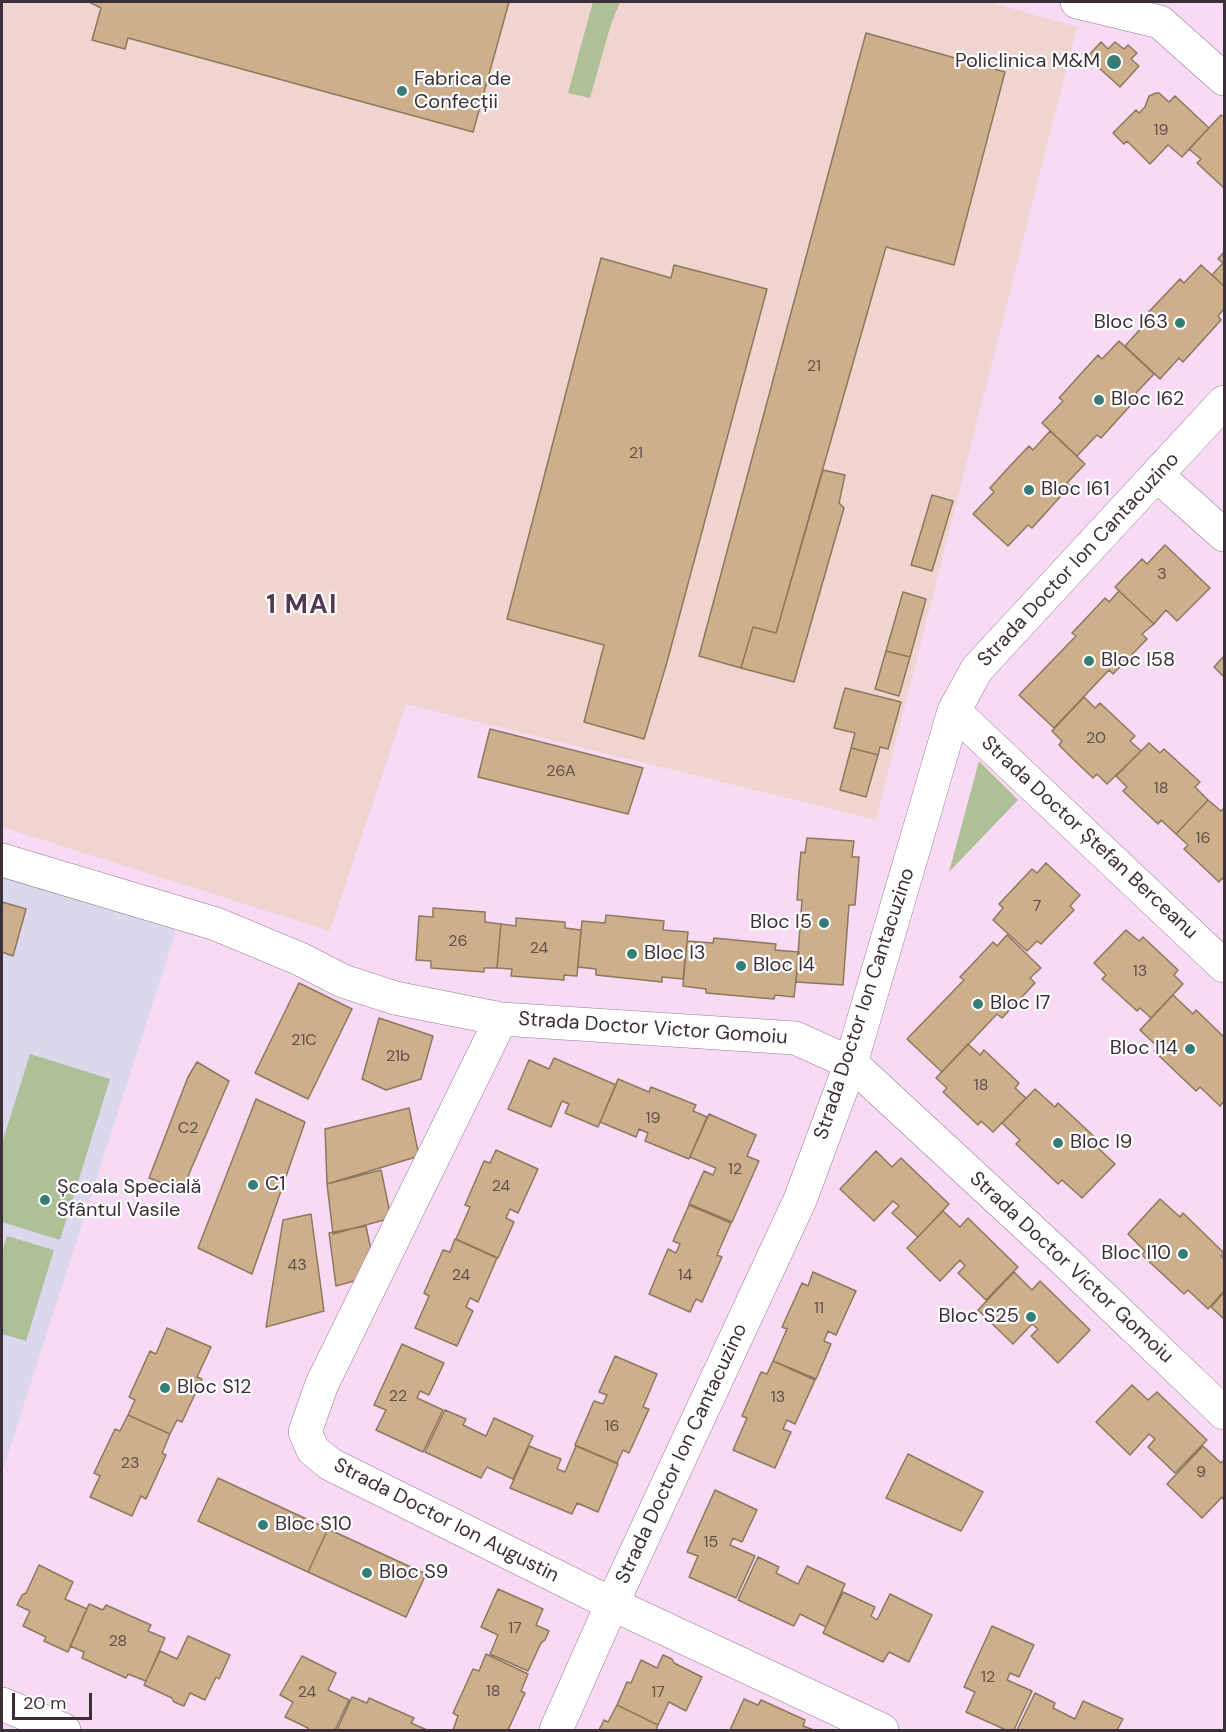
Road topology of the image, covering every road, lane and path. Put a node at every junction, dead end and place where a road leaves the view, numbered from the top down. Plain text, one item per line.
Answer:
1 (1077, 2) edge
2 (1224, 79) edge
3 (1224, 402) edge
4 (1158, 476) junction
5 (1224, 535) edge
6 (954, 711) junction
7 (2, 860) edge
8 (1224, 966) edge
9 (501, 1019) junction
10 (851, 1063) junction
11 (1224, 1413) edge
12 (612, 1604) junction
13 (2, 1704) edge
14 (63, 1731) edge
15 (556, 1731) edge
16 (882, 1731) edge

1 - 2 street
3 - 4 street, Strada Doctor Ion Cantacuzino
4 - 5 street
4 - 6 street, Strada Doctor Ion Cantacuzino
6 - 8 street, Strada Doctor Ștefan Berceanu
6 - 10 street, Strada Doctor Ion Cantacuzino
7 - 9 street, Strada Doctor Victor Gomoiu
9 - 10 street, Strada Doctor Victor Gomoiu
9 - 12 street, Strada Doctor Ion Augustin
10 - 11 street, Strada Doctor Victor Gomoiu
10 - 12 street, Strada Doctor Ion Cantacuzino
12 - 15 street, Strada Doctor Ion Cantacuzino
12 - 16 street, Strada Doctor Ion Augustin
13 - 14 street

